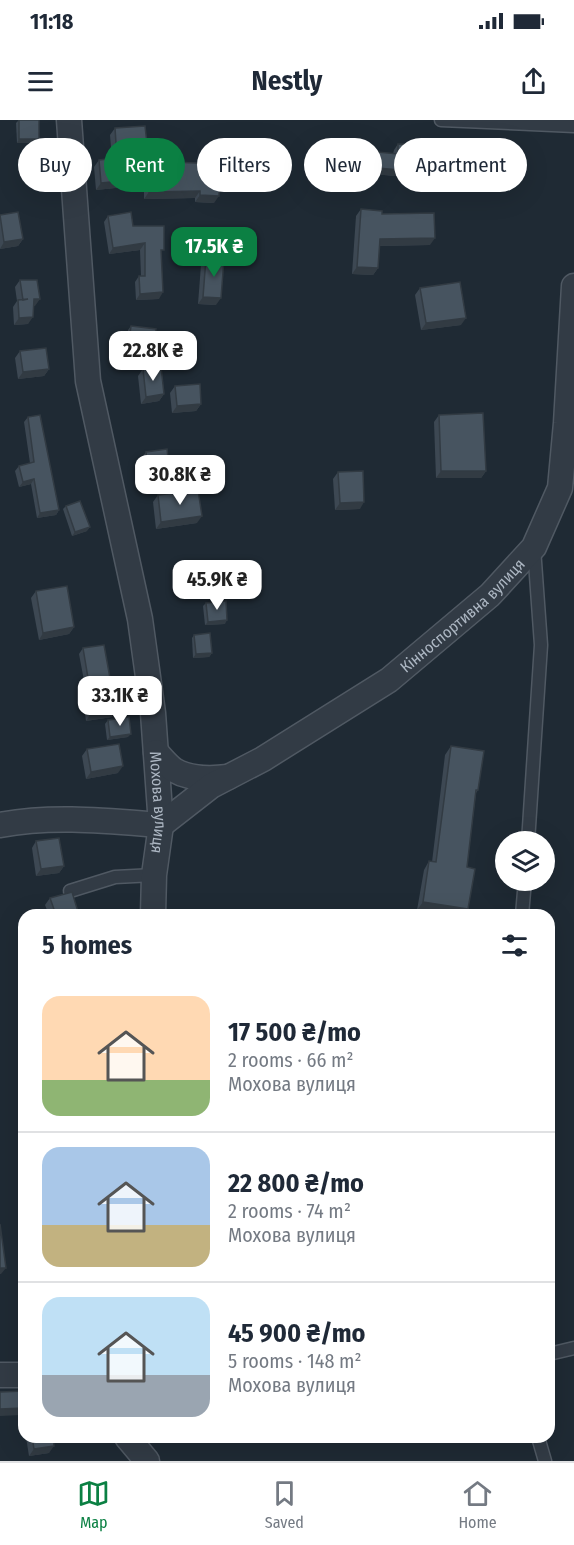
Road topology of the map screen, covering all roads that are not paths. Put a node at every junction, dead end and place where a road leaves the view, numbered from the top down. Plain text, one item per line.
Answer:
1 (69, 120) edge
2 (441, 120) edge
3 (574, 126) edge
4 (574, 286) edge
5 (534, 547) junction
6 (156, 752) junction
7 (230, 776) junction
8 (0, 825) edge
9 (161, 825) junction
10 (529, 831) edge
11 (154, 875) junction
12 (70, 891) edge
13 (524, 891) edge
14 (153, 909) edge
15 (523, 909) edge
16 (574, 1348) edge
17 (555, 1353) edge
18 (0, 1375) edge
19 (18, 1375) edge
20 (132, 1443) edge
21 (540, 1443) edge
22 (147, 1461) edge
23 (545, 1461) edge

1 - 6 street, Мохова вулиця
2 - 3 lane
4 - 5 street, Кінноспортивна вулиця
5 - 7 street, Кінноспортивна вулиця
5 - 10 lane
6 - 7 street
6 - 9 street, Мохова вулиця
7 - 9 street, Кінноспортивна вулиця
8 - 9 street
9 - 11 street, Мохова вулиця
11 - 12 lane
11 - 14 street, Мохова вулиця
13 - 15 lane
16 - 17 lane
18 - 19 street
20 - 22 street
21 - 23 lane

